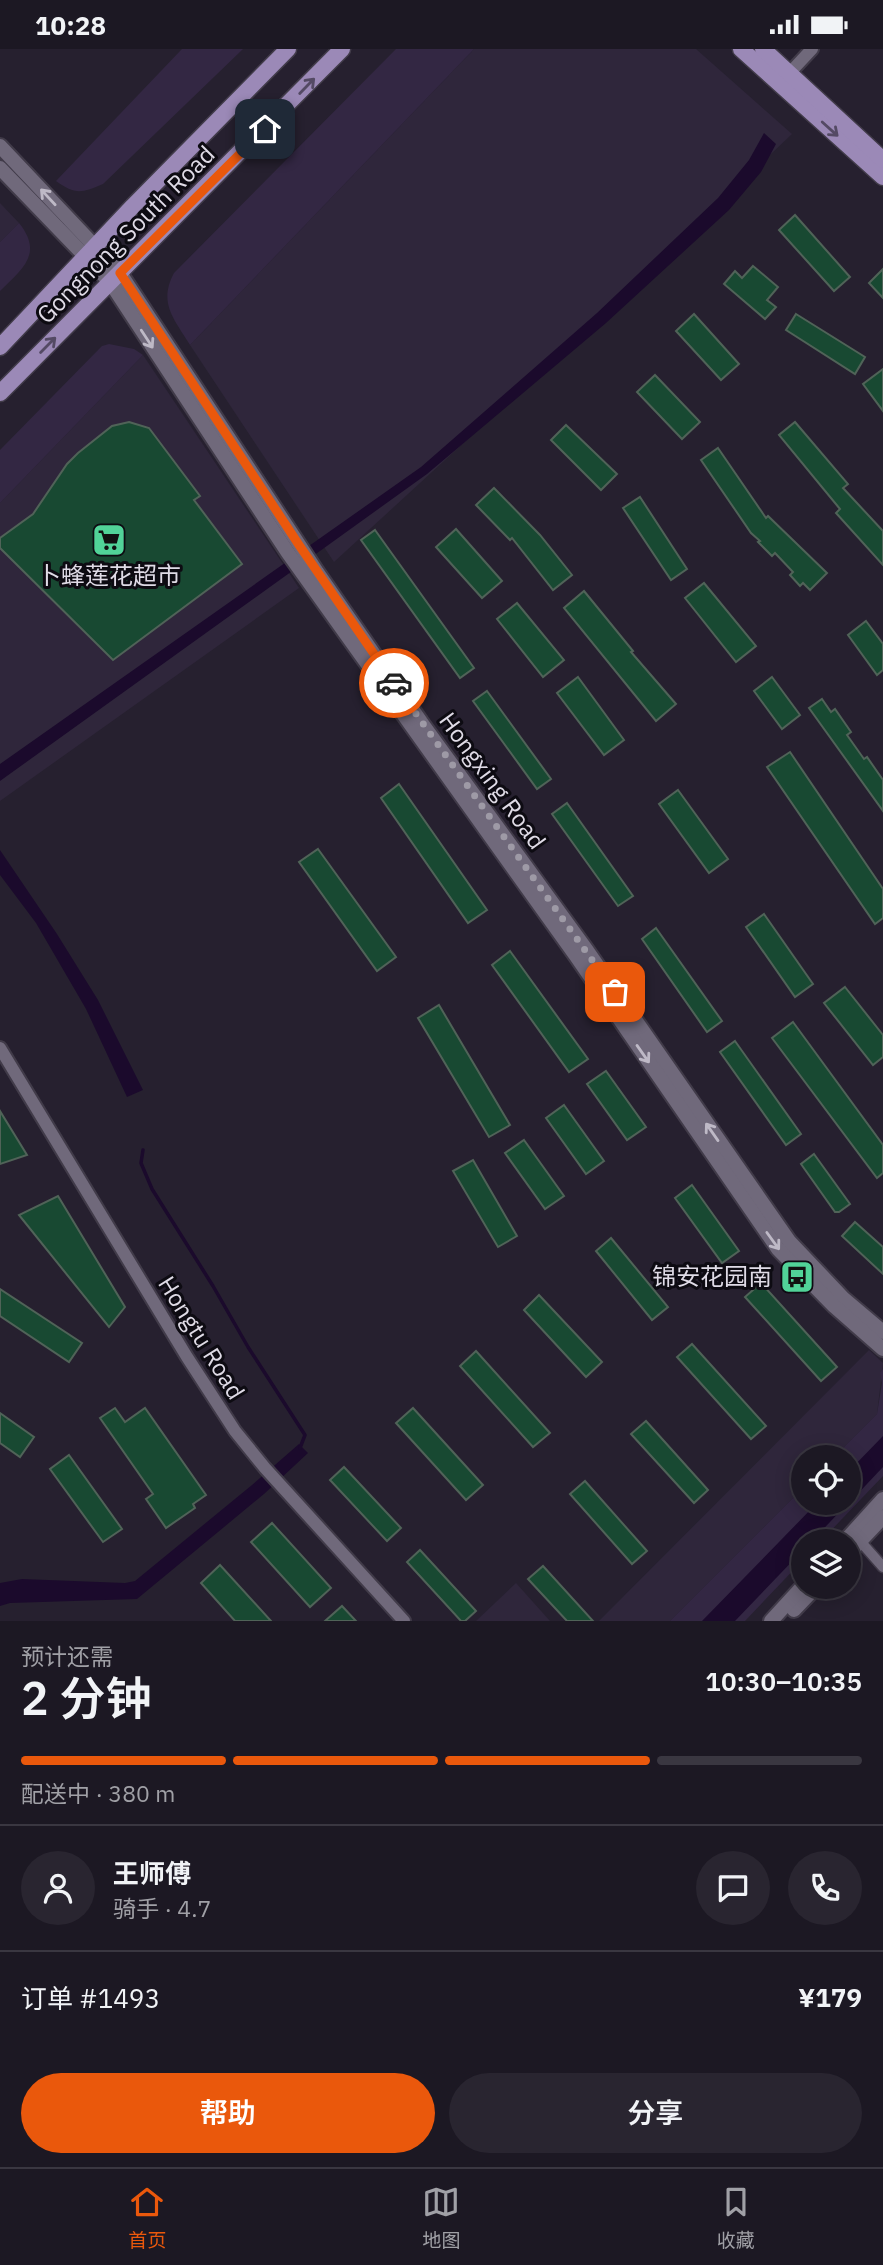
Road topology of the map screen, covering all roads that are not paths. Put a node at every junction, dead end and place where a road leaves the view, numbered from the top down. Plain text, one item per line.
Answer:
1 (288, 49) edge
2 (342, 49) edge
3 (741, 49) edge
4 (763, 49) edge
5 (812, 49) edge
6 (784, 78) junction
7 (0, 146) edge
8 (883, 160) edge
9 (0, 168) edge
10 (883, 177) edge
11 (90, 252) junction
12 (115, 277) junction
13 (0, 347) edge
14 (0, 393) edge
15 (312, 575) junction
16 (0, 1048) edge
17 (883, 1332) edge
18 (883, 1349) edge
19 (883, 1499) edge
20 (883, 1517) edge
21 (856, 1529) edge
22 (861, 1540) edge
23 (861, 1542) edge
24 (883, 1567) edge
25 (791, 1599) edge
26 (805, 1599) edge
27 (404, 1621) edge
28 (771, 1621) edge
29 (784, 1621) edge

1 - 11 main road, Gongnong South Road
12 -> 2 main road, Gongnong South Road
3 - 6 main road
4 - 6 main road
5 - 6 street
6 - 8 main road
6 -> 10 main road
11 -> 7 main road, Hongxing Road
9 - 11 main road, Hongxing Road
11 - 12 main road, Hongxing Road
11 - 13 main road, Gongnong South Road
14 -> 12 main road, Gongnong South Road
12 - 15 main road, Hongxing Road
17 -> 15 main road, Hongxing Road
15 -> 18 main road, Hongxing Road
16 - 27 street, Hongtu Road
19 - 21 main road
20 - 22 main road
23 - 24 street
25 - 28 main road
26 - 29 main road

